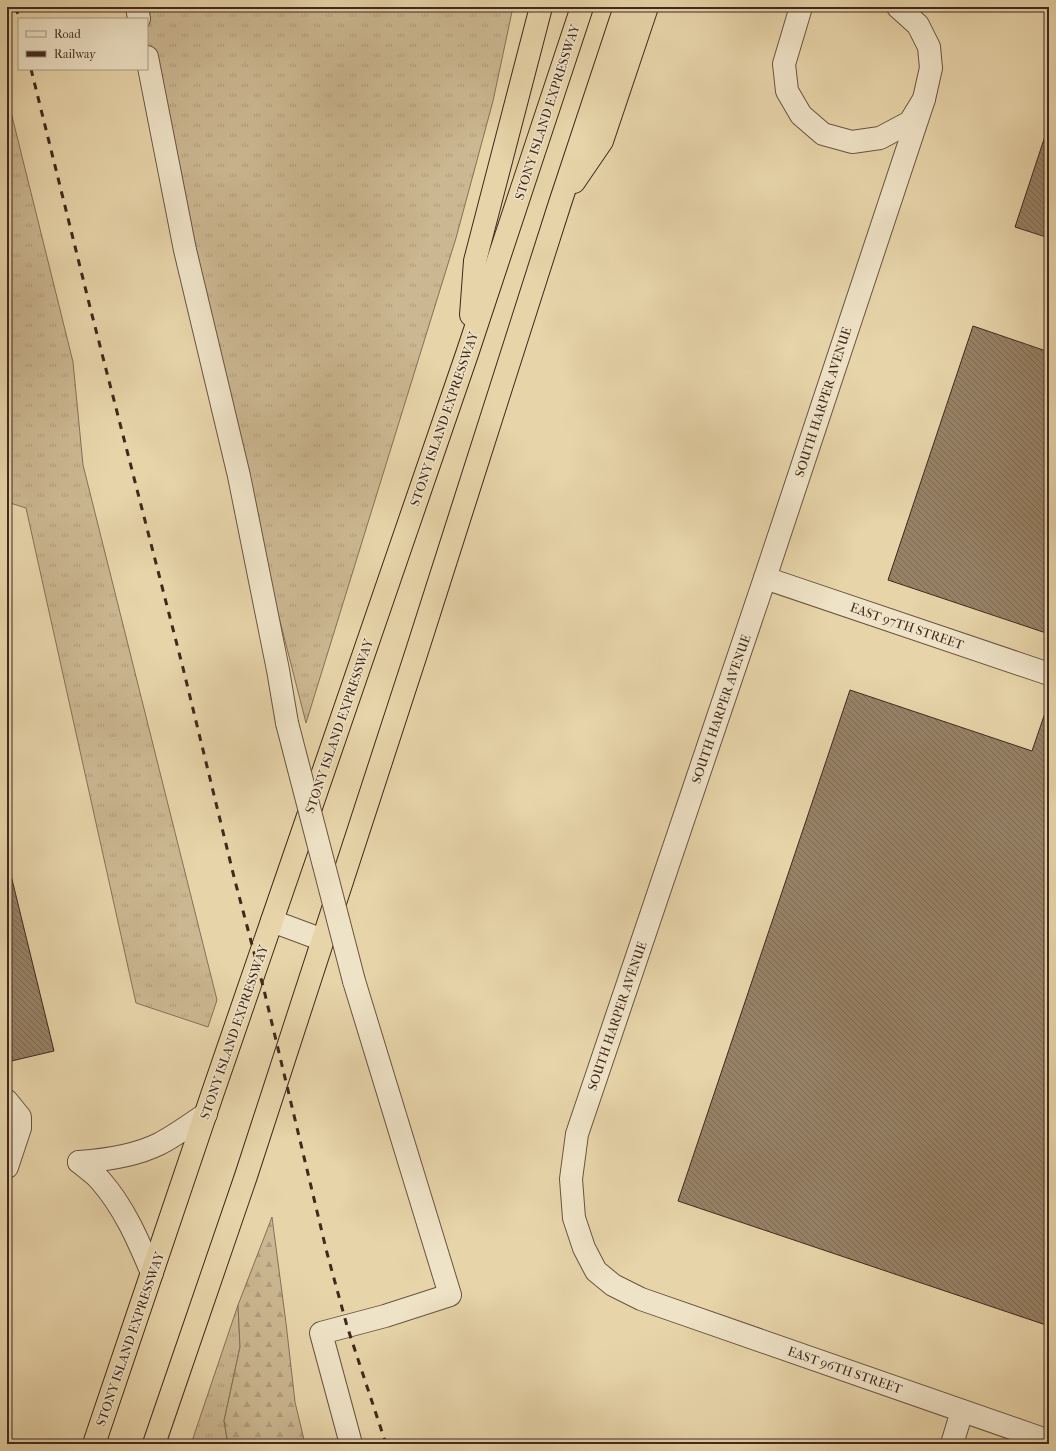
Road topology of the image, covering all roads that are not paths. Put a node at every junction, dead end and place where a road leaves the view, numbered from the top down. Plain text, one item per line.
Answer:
1 (137, 7) edge
2 (541, 7) edge
3 (582, 7) edge
4 (625, 7) edge
5 (647, 7) edge
6 (801, 7) edge
7 (898, 7) edge
8 (139, 18) edge
9 (148, 63) edge
10 (924, 99) junction
11 (560, 203) junction
12 (467, 354) junction
13 (765, 578) junction
14 (1049, 674) edge
15 (272, 921) junction
16 (323, 940) junction
17 (7, 1101) edge
18 (206, 1114) junction
19 (7, 1167) edge
20 (152, 1273) junction
21 (641, 1300) joint
22 (962, 1411) junction
23 (1049, 1441) edge
24 (94, 1444) edge
25 (154, 1444) edge
26 (351, 1444) edge
27 (952, 1444) edge

1 - 8 street
2 - 12 highway
3 - 12 highway, STONY ISLAND EXPRESSWAY
4 - 11 highway
5 - 11 highway
6 - 10 street, SOUTH HARPER AVENUE
7 - 10 street, SOUTH HARPER AVENUE
9 - 26 street, bridge
10 - 13 street, SOUTH HARPER AVENUE
11 - 16 highway
12 - 15 highway, STONY ISLAND EXPRESSWAY
13 - 14 street, EAST 97TH STREET
13 - 21 street, SOUTH HARPER AVENUE
15 - 16 street
15 - 18 highway, STONY ISLAND EXPRESSWAY
16 - 25 highway
17 - 19 street
18 - 20 highway, STONY ISLAND EXPRESSWAY
18 - 20 street
20 - 24 highway, STONY ISLAND EXPRESSWAY
21 - 22 street, EAST 96TH STREET
22 - 23 street, EAST 96TH STREET
22 - 27 street

